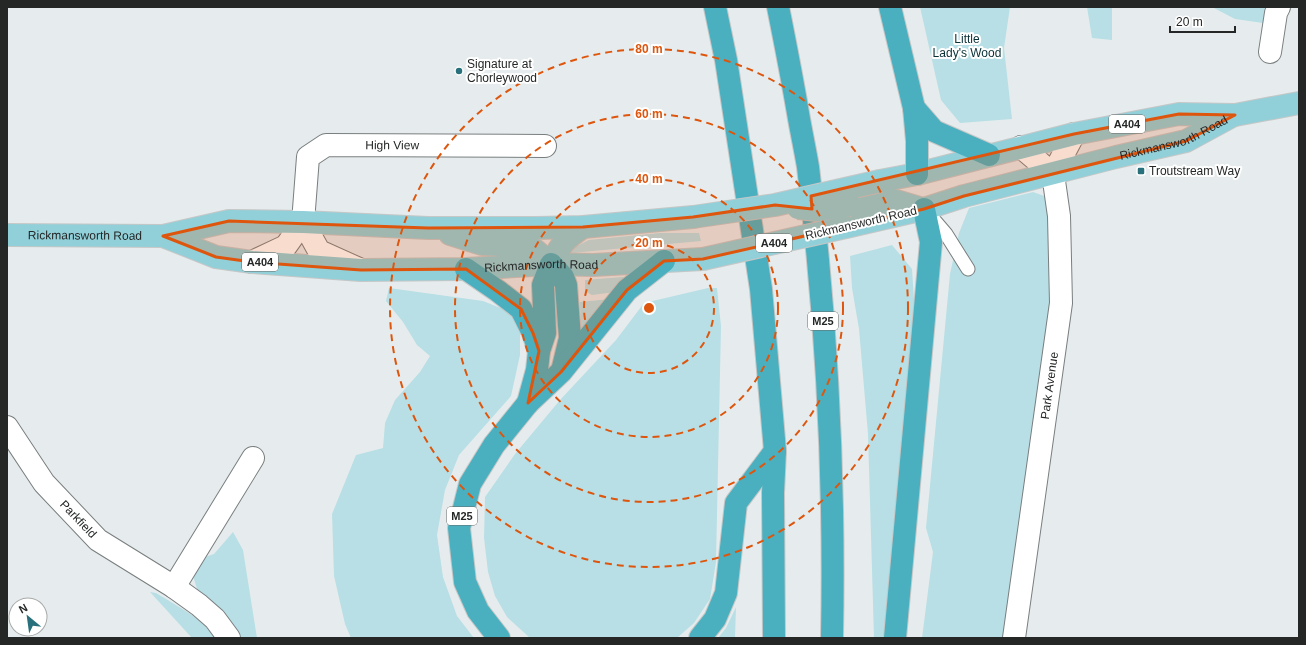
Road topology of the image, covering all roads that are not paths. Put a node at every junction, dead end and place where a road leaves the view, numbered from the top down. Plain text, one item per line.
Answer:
1 (715, 7) edge
2 (778, 7) edge
3 (890, 7) edge
4 (1279, 7) edge
5 (1270, 52) dead end
6 (1299, 103) edge
7 (914, 108) junction
8 (1235, 115) junction
9 (1074, 134) junction
10 (545, 146) dead end
11 (1021, 146) junction
12 (989, 155) junction
13 (917, 174) junction
14 (1054, 174) junction
15 (775, 204) junction
16 (924, 209) junction
17 (303, 222) junction
18 (583, 227) junction
19 (428, 228) junction
20 (7, 234) edge
21 (163, 236) junction
22 (664, 261) junction
23 (252, 262) junction
24 (551, 264) junction
25 (466, 269) junction
26 (968, 269) dead end
27 (361, 270) junction
28 (540, 351) junction
29 (561, 372) junction
30 (528, 403) junction
31 (7, 427) edge
32 (775, 451) junction
33 (253, 458) dead end
34 (174, 587) junction
35 (229, 638) edge
36 (499, 638) edge
37 (700, 638) edge
38 (774, 638) edge
39 (832, 638) edge
40 (895, 638) edge
41 (1014, 638) edge

1 - 32 highway
2 - 39 highway, M25
3 - 7 highway
4 - 5 street
6 - 8 main road, A404
7 - 12 highway
7 - 13 highway
8 - 9 main road, Rickmansworth Road / A404
8 - 14 main road, Rickmansworth Road / A404
9 - 11 main road, Rickmansworth Road / A404
9 - 14 street
10 - 17 street, High View
11 - 12 main road, Rickmansworth Road / A404
11 - 14 street
12 - 13 main road, Rickmansworth Road / A404
13 - 15 main road, Rickmansworth Road / A404, bridge
13 - 16 main road
14 - 16 main road, Rickmansworth Road / A404
14 - 41 street, Park Avenue
15 - 16 main road, bridge
15 - 18 main road, Rickmansworth Road / A404, bridge
16 - 22 main road, Rickmansworth Road / A404, bridge
16 - 26 lane
16 - 40 highway
17 - 19 main road, Rickmansworth Road / A404
17 - 21 main road, Rickmansworth Road / A404
17 - 23 street
17 - 27 street
18 - 19 main road, Rickmansworth Road / A404
18 - 24 main road
19 - 24 main road
20 - 21 main road, Rickmansworth Road / A404
21 - 23 main road, Rickmansworth Road / A404
22 - 24 main road, Rickmansworth Road / A404
22 - 29 highway, M25
23 - 27 main road, Rickmansworth Road / A404
24 - 25 main road, Rickmansworth Road / A404
24 - 28 highway, M25
24 - 29 highway
25 - 27 main road, Rickmansworth Road / A404
25 - 28 highway
28 - 30 highway, M25
29 - 30 highway, M25
30 - 36 highway, M25
31 - 34 street, Parkfield
32 - 37 highway
32 - 38 highway
33 - 34 street
34 - 35 street, Parkfield

